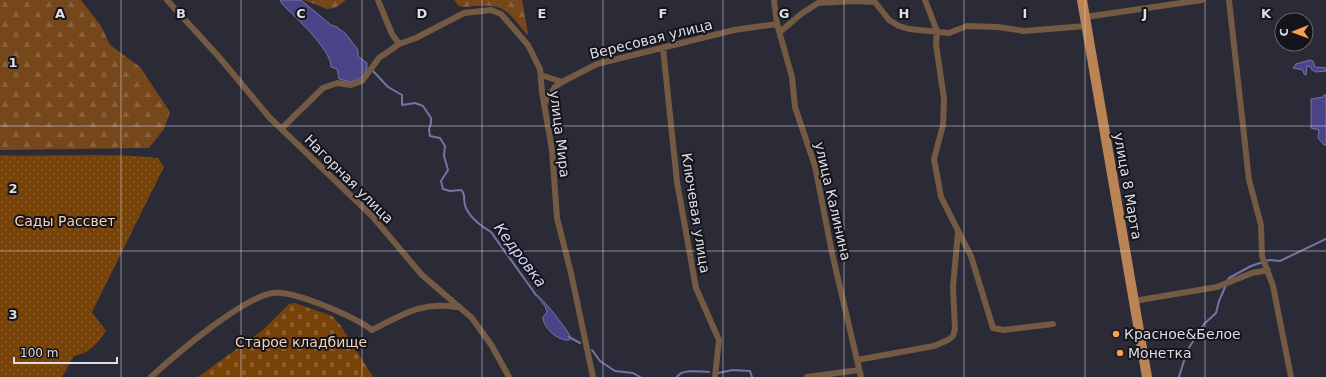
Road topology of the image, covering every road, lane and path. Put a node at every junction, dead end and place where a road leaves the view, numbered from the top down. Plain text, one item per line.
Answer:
1 (167, 0) edge
2 (378, 0) edge
3 (774, 0) edge
4 (925, 0) edge
5 (1082, 0) edge
6 (1202, 0) edge
7 (1229, 0) edge
8 (1085, 21) junction
9 (777, 24) junction
10 (937, 31) junction
11 (780, 32) junction
12 (399, 44) junction
13 (664, 48) junction
14 (541, 75) junction
15 (562, 82) junction
16 (544, 104) junction
17 (281, 129) junction
18 (958, 232) junction
19 (1266, 268) junction
20 (1134, 301) junction
21 (458, 308) junction
22 (1054, 324) dead end
23 (857, 360) junction
24 (859, 370) junction
25 (151, 377) edge
26 (508, 377) edge
27 (593, 377) edge
28 (715, 377) edge
29 (807, 377) edge
30 (861, 377) edge
31 (1147, 377) edge
32 (1291, 377) edge

1 - 17 street, Нагорная улица
2 - 12 street
3 - 9 street, улица Калинина
4 - 10 street
5 - 8 main road, улица 8 Марта
6 - 8 street
7 - 19 street
8 - 10 street
8 - 20 main road, улица 8 Марта
9 - 11 street, улица Калинина
9 - 13 street, Вересовая улица
10 - 11 street
10 - 18 street
11 - 23 street, улица Калинина
12 - 14 street, улица Мира
12 - 17 street, улица Мира
13 - 15 street, Вересовая улица
13 - 28 street, Ключевая улица
14 - 15 street
14 - 16 street, улица Мира
15 - 16 street, Вересовая улица
16 - 27 street, улица Мира
17 - 21 street, Нагорная улица
18 - 22 street
18 - 23 street
19 - 20 street
19 - 32 street
20 - 31 main road, улица 8 Марта
21 - 25 street
21 - 26 street, Нагорная улица
23 - 24 street, улица Калинина
24 - 29 street
24 - 30 street, улица Калинина

